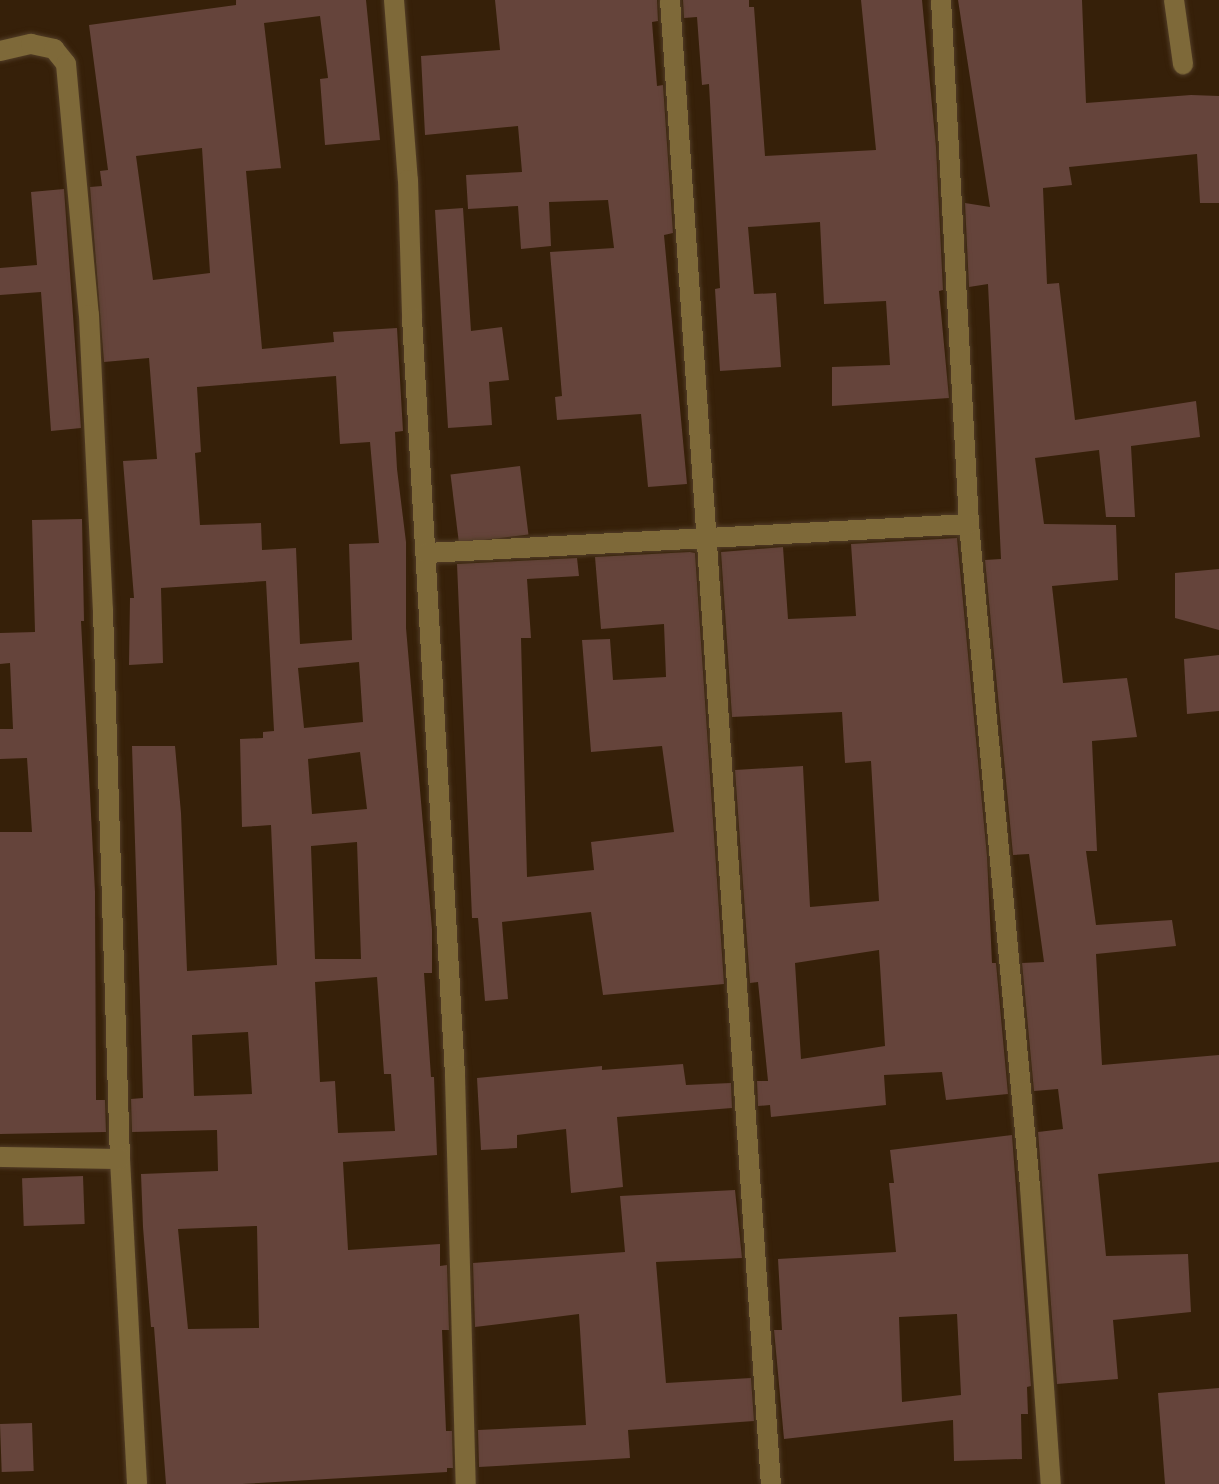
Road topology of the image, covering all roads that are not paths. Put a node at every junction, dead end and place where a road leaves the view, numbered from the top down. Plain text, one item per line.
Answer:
1 (394, 0) edge
2 (670, 0) edge
3 (941, 0) edge
4 (1174, 0) edge
5 (0, 51) edge
6 (1183, 64) dead end
7 (969, 524) junction
8 (707, 536) junction
9 (427, 553) junction
10 (0, 1157) edge
11 (120, 1159) junction
12 (137, 1484) edge
13 (466, 1484) edge
14 (771, 1484) edge
15 (1051, 1484) edge

1 - 9 street
2 - 8 street
3 - 7 street
4 - 6 street
5 - 11 street
7 - 8 street
7 - 15 street
8 - 9 street
8 - 14 street
9 - 13 street
10 - 11 street
11 - 12 street

